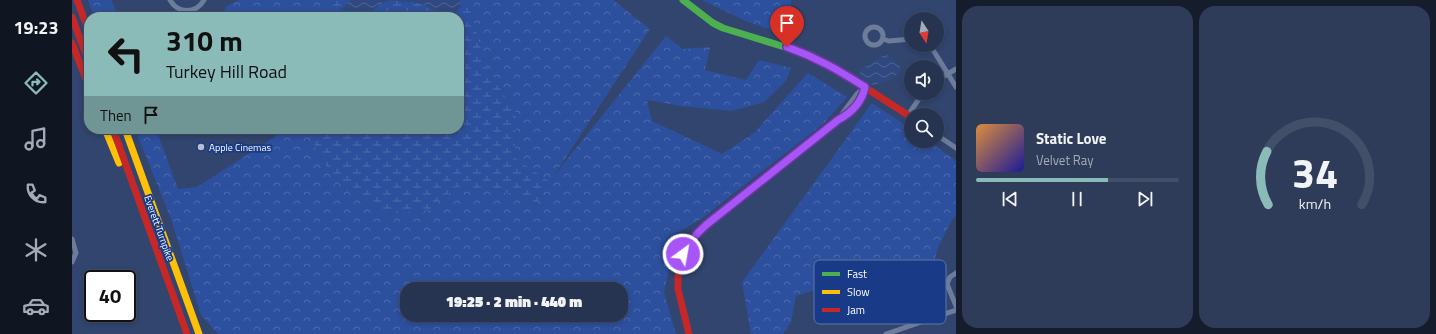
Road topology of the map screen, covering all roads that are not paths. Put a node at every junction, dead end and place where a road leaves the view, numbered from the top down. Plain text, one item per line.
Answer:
1 (77, 0) edge
2 (170, 0) edge
3 (204, 0) edge
4 (683, 0) edge
5 (72, 17) edge
6 (84, 19) edge
7 (883, 39) dead end
8 (904, 40) edge
9 (72, 43) edge
10 (84, 49) edge
11 (935, 52) edge
12 (956, 69) edge
13 (84, 74) edge
14 (947, 74) junction
15 (944, 76) edge
16 (865, 87) junction
17 (956, 87) edge
18 (904, 113) edge
19 (107, 134) edge
20 (115, 134) edge
21 (127, 134) edge
22 (944, 140) edge
23 (956, 148) edge
24 (133, 186) junction
25 (72, 239) edge
26 (72, 262) edge
27 (956, 273) edge
28 (956, 306) edge
29 (956, 310) edge
30 (946, 313) edge
31 (915, 324) edge
32 (187, 334) edge
33 (199, 334) edge
34 (689, 334) edge
35 (886, 334) edge

1 - 6 main road
2 - 3 street
4 - 16 main road
5 - 10 main road
7 - 8 street
9 - 13 main road
11 - 14 street
12 - 14 street
14 - 15 street
14 - 17 street
16 - 18 main road
16 - 34 main road
19 - 24 main road
20 - 24 main road, Everett Turnpike
21 - 33 main road, Everett Turnpike
22 - 23 street
24 - 32 main road, Everett Turnpike
25 - 26 street
27 - 28 street
29 - 30 street
31 - 35 street

